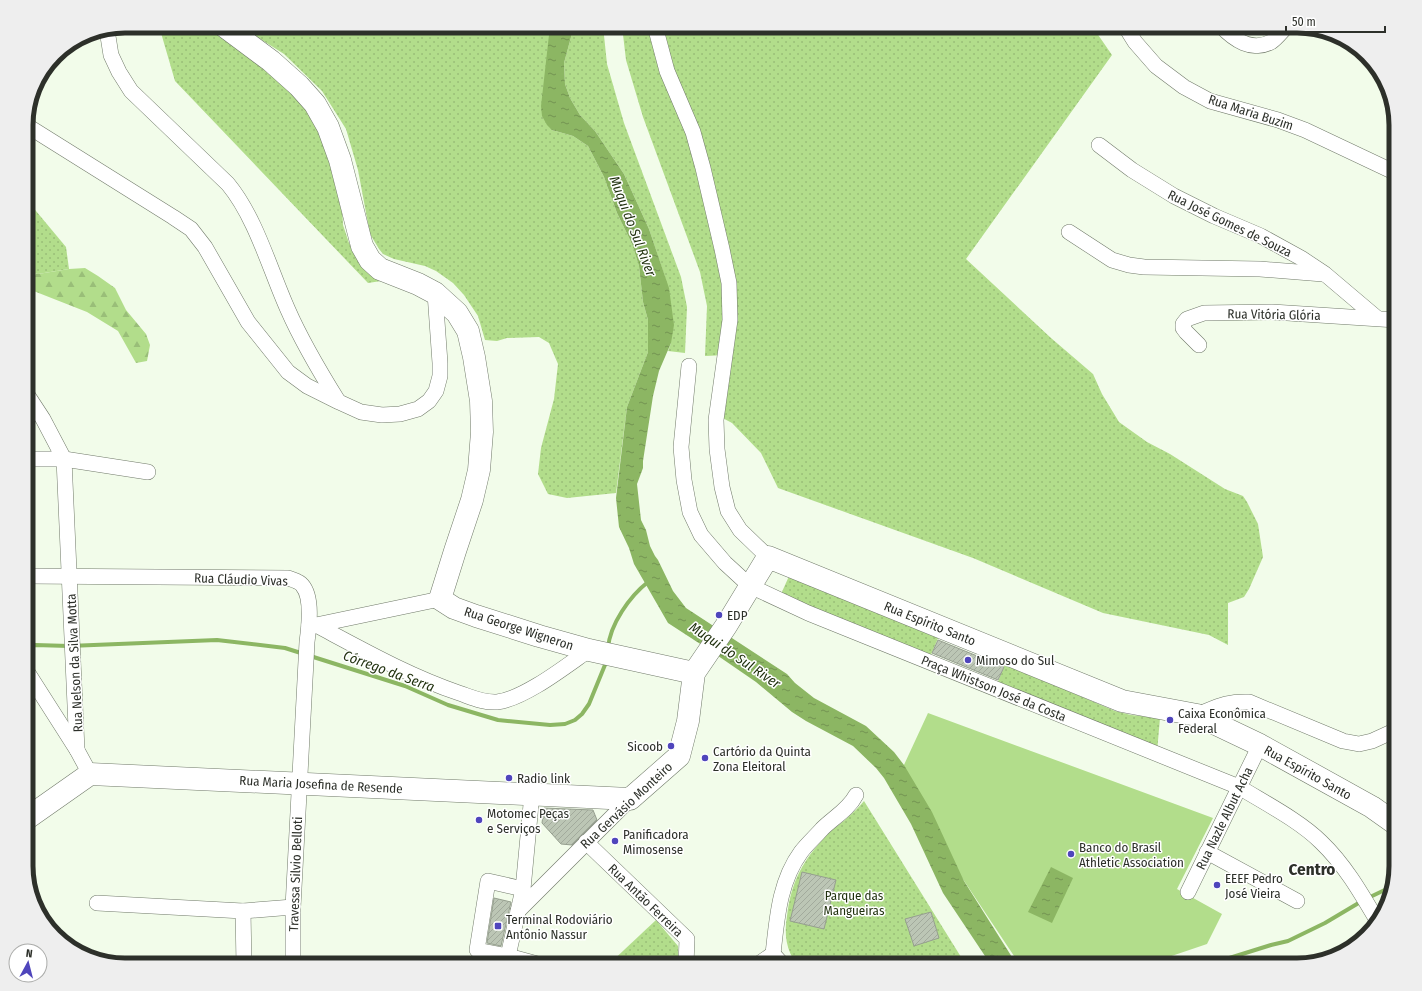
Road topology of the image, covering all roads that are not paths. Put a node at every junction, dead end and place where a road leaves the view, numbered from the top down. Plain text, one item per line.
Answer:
1 (233, 33) edge
2 (657, 33) edge
3 (1129, 33) edge
4 (1228, 33) edge
5 (1280, 33) edge
6 (108, 35) edge
7 (33, 129) edge
8 (1099, 145) dead end
9 (1389, 170) edge
10 (1069, 232) dead end
11 (1325, 274) junction
12 (436, 294) junction
13 (1377, 318) junction
14 (1389, 319) edge
15 (1200, 345) dead end
16 (689, 366) dead end
17 (338, 402) junction
18 (33, 404) edge
19 (33, 459) edge
20 (64, 459) junction
21 (148, 472) dead end
22 (768, 557) junction
23 (33, 576) edge
24 (70, 576) junction
25 (750, 586) junction
26 (440, 599) junction
27 (313, 625) junction
28 (601, 653) junction
29 (699, 666) junction
30 (33, 681) edge
31 (1197, 715) junction
32 (1389, 733) edge
33 (1260, 745) junction
34 (77, 750) junction
35 (90, 774) junction
36 (300, 783) junction
37 (1239, 788) junction
38 (532, 794) junction
39 (856, 794) dead end
40 (630, 799) junction
41 (33, 813) edge
42 (1389, 819) edge
43 (586, 842) junction
44 (1207, 852) junction
45 (523, 889) junction
46 (1188, 892) dead end
47 (1297, 901) dead end
48 (97, 903) dead end
49 (293, 907) junction
50 (243, 910) junction
51 (518, 911) junction
52 (1374, 915) edge
53 (244, 958) edge
54 (293, 958) edge
55 (501, 958) edge
56 (507, 958) edge
57 (686, 958) edge
58 (778, 958) edge

1 - 12 main road
2 - 22 street
3 - 9 street, Rua Maria Buzim
4 - 5 street
6 - 17 street
7 - 17 street
8 - 11 street, Rua José Gomes de Souza
10 - 11 street
11 - 13 street, Rua José Gomes de Souza
12 - 17 street
12 - 26 main road
13 - 14 street, Rua Vitória Glória
13 - 15 street, Rua Vitória Glória
16 - 25 street, Praça Whistson José da Costa
18 - 20 street
19 - 20 street
20 - 21 street
20 - 24 street, Rua Nelson da Silva Motta
22 - 25 main road
22 - 31 main road, Rua Espírito Santo
23 - 24 street, Rua Cláudio Vivas
24 - 27 street, Rua Cláudio Vivas
24 - 34 street, Rua Nelson da Silva Motta
25 - 29 main road
25 - 37 street, Praça Whistson José da Costa
26 - 27 street
26 - 28 main road, Rua George Wigneron
27 - 28 street
27 - 36 street, Rua Cláudio Vivas
28 - 29 main road, Rua George Wigneron
29 - 40 main road, Rua Gervásio Monteiro
30 - 34 street
31 - 32 street
31 - 33 main road, Rua Espírito Santo
33 - 37 street, Rua Nazle Albut Acha
33 - 42 main road, Rua Espírito Santo
34 - 35 street
35 - 36 main road, Rua Maria Josefina de Resende
35 - 41 main road
36 - 38 main road, Rua Maria Josefina de Resende
36 - 49 street, Travessa Silvio Belloti
37 - 44 street, Rua Nazle Albut Acha
37 - 52 street, Praça Whistson José da Costa
38 - 40 main road, Rua Maria Josefina de Resende
38 - 45 street
39 - 58 street
40 - 43 street, Rua Gervásio Monteiro
43 - 51 street, Rua Gervásio Monteiro
43 - 57 street, Rua Antão Ferreira
44 - 46 street, Rua Nazle Albut Acha
44 - 47 street
45 - 51 street
45 - 55 street
48 - 50 street
49 - 50 street
49 - 54 street, Travessa Silvio Belloti
50 - 53 street
51 - 56 street

